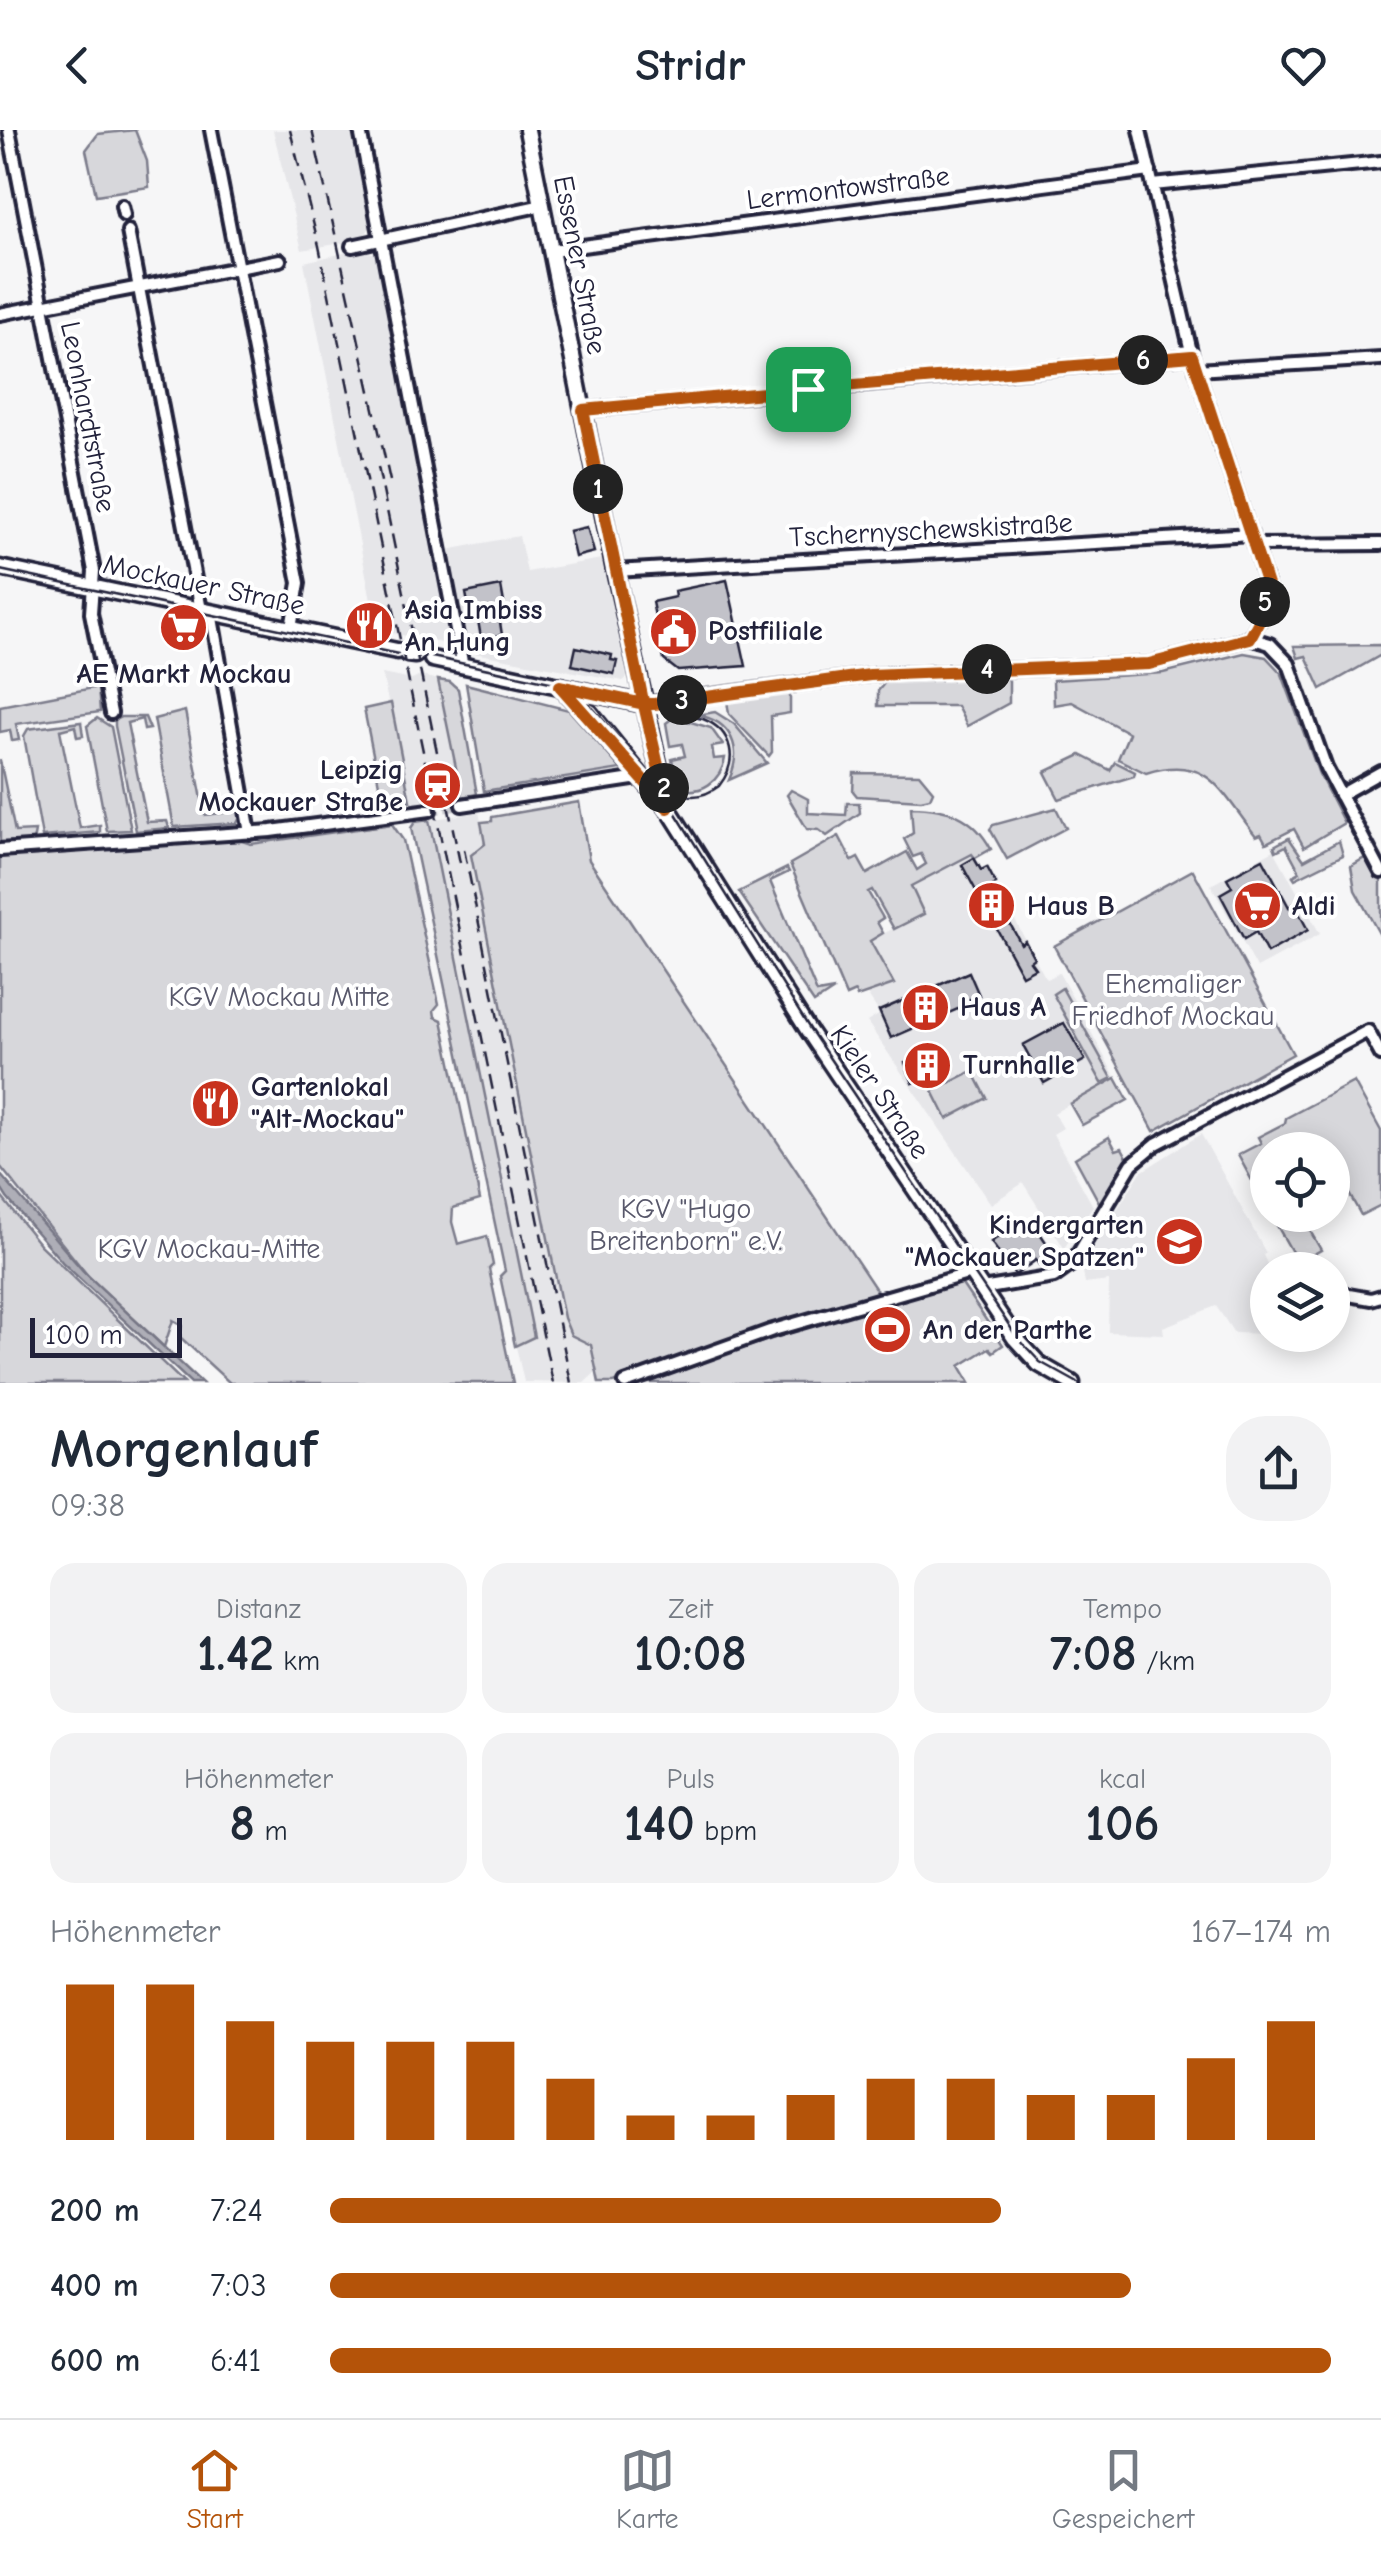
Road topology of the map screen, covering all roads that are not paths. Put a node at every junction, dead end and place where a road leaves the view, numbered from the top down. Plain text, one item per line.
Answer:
1 (9, 130) edge
2 (211, 130) edge
3 (360, 130) edge
4 (527, 130) edge
5 (1140, 130) edge
6 (1381, 162) edge
7 (1150, 172) junction
8 (1153, 185) junction
9 (543, 205) junction
10 (128, 231) dead end
11 (381, 240) junction
12 (352, 246) dead end
13 (552, 250) junction
14 (280, 260) dead end
15 (237, 269) junction
16 (139, 288) junction
17 (44, 306) junction
18 (0, 314) edge
19 (1192, 356) junction
20 (1381, 359) edge
21 (1196, 370) junction
22 (583, 410) junction
23 (1252, 540) junction
24 (1381, 544) edge
25 (0, 568) edge
26 (614, 571) junction
27 (93, 588) junction
28 (206, 612) junction
29 (291, 628) junction
30 (1250, 638) junction
31 (406, 653) dead end
32 (432, 660) dead end
33 (463, 666) junction
34 (564, 689) junction
35 (644, 704) junction
36 (111, 714) dead end
37 (1381, 772) edge
38 (640, 778) junction
39 (1340, 795) junction
40 (462, 806) tunnel mouth
41 (668, 808) junction
42 (430, 810) tunnel mouth
43 (250, 832) junction
44 (0, 850) edge
45 (1381, 872) edge
46 (1381, 1055) edge
47 (971, 1273) junction
48 (982, 1289) junction
49 (1350, 1295) edge
50 (1381, 1296) edge
51 (625, 1383) edge
52 (1072, 1383) edge

1 - 17 street, Leonhardtstraße
2 - 15 street
3 - 11 street
4 - 9 main road, Essener Straße
5 - 7 street
6 - 8 street
7 - 8 street
7 - 13 street, Lermontowstraße
8 - 19 street
9 - 11 street
9 - 13 main road, Essener Straße
10 - 16 street
11 - 12 street
11 - 33 street
13 - 22 main road, Essener Straße
14 - 15 street
15 - 16 street
15 - 29 street
16 - 17 street
16 - 28 street
17 - 18 street
17 - 27 street, Leonhardtstraße
19 - 21 street
19 - 22 street
20 - 21 street
21 - 23 street
22 - 26 main road, Essener Straße
23 - 24 street, Tschernyschewskistraße
23 - 26 street, Tschernyschewskistraße
23 - 30 street
25 - 27 main road, Mockauer Straße
26 - 35 main road, Essener Straße
27 - 28 main road, Mockauer Straße
27 - 36 street, Leonhardtstraße
28 - 29 main road, Mockauer Straße
28 - 43 street
29 - 31 main road, Mockauer Straße
30 - 35 street
30 - 39 street
32 - 33 main road
33 - 34 main road
34 - 35 main road
34 - 38 main road, Kieler Straße
35 - 41 main road, Kieler Straße
37 - 39 street
38 - 40 street
38 - 41 main road, Kieler Straße
39 - 45 street
41 - 47 main road, Kieler Straße
42 - 43 street
43 - 44 street
46 - 48 street
47 - 48 main road, Kieler Straße
47 - 51 street
48 - 52 main road, Kieler Straße
49 - 50 street

